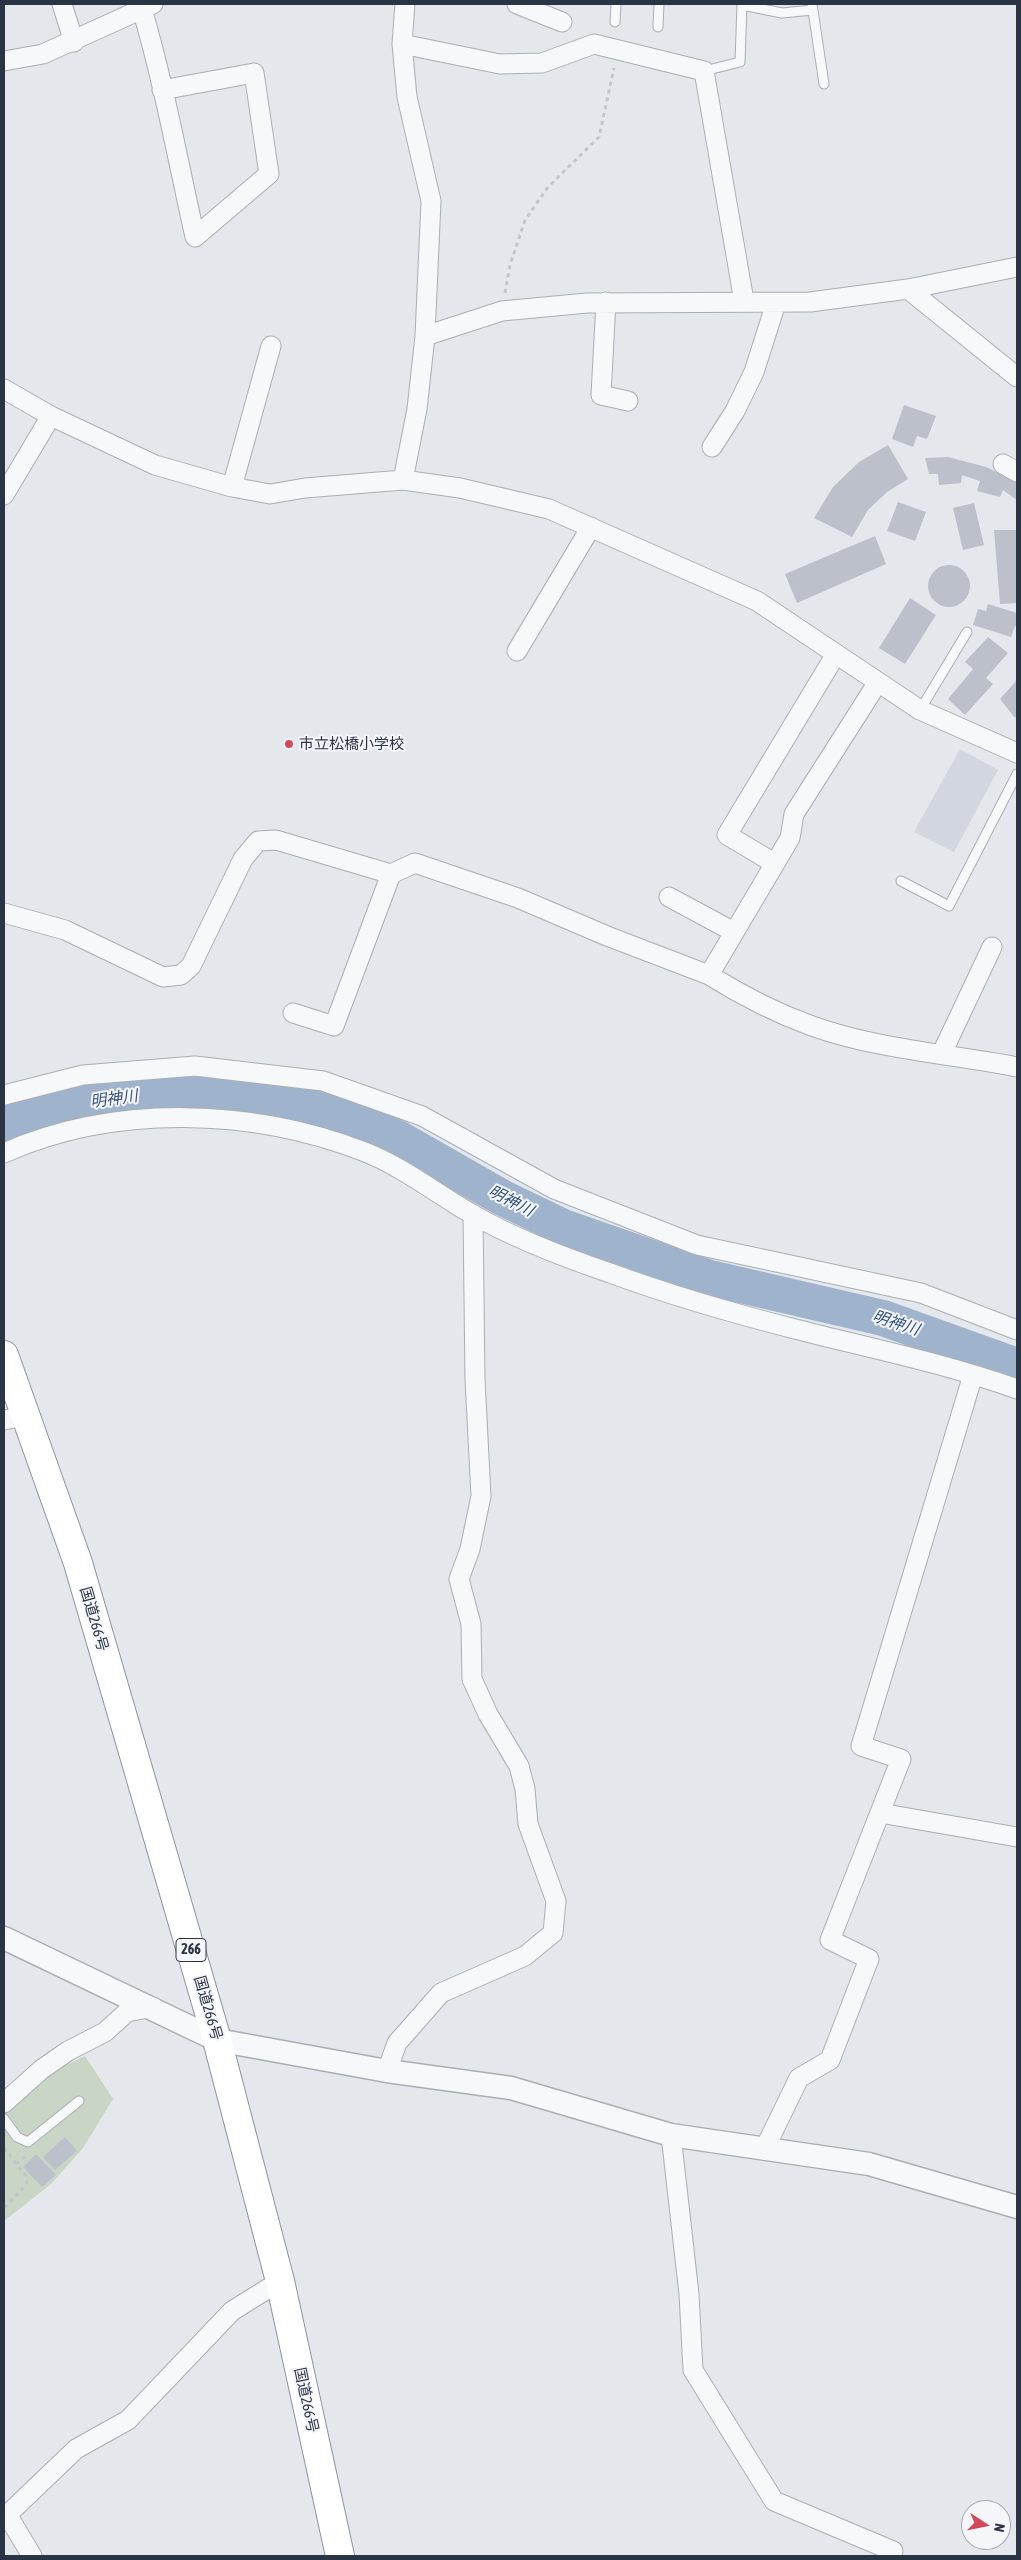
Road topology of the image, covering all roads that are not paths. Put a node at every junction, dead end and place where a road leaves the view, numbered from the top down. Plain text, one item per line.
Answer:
1 (62, 4) edge
2 (405, 4) edge
3 (517, 4) edge
4 (616, 4) edge
5 (659, 4) edge
6 (742, 4) edge
7 (148, 7) edge
8 (813, 7) edge
9 (562, 22) dead end
10 (616, 22) dead end
11 (658, 27) dead end
12 (74, 42) junction
13 (402, 44) junction
14 (4, 61) edge
15 (704, 70) junction
16 (824, 84) dead end
17 (162, 90) junction
18 (1017, 267) edge
19 (908, 289) junction
20 (744, 301) junction
21 (606, 302) junction
22 (776, 303) junction
23 (425, 336) junction
24 (271, 346) dead end
25 (1017, 378) edge
26 (4, 389) edge
27 (628, 401) dead end
28 (51, 416) junction
29 (712, 447) dead end
30 (404, 480) junction
31 (232, 487) junction
32 (4, 495) edge
33 (591, 527) junction
34 (967, 632) dead end
35 (517, 651) dead end
36 (836, 654) junction
37 (878, 682) junction
38 (920, 710) junction
39 (1017, 753) edge
40 (1017, 774) edge
41 (774, 863) junction
42 (391, 874) junction
43 (901, 881) dead end
44 (669, 897) dead end
45 (4, 912) edge
46 (734, 932) junction
47 (992, 947) dead end
48 (709, 975) junction
49 (293, 1013) dead end
50 (942, 1053) junction
51 (1017, 1066) edge
52 (4, 1094) edge
53 (4, 1154) edge
54 (473, 1215) junction
55 (1017, 1330) edge
56 (4, 1355) edge
57 (973, 1375) junction
58 (1017, 1389) edge
59 (15, 1418) edge
60 (880, 1813) junction
61 (1017, 1837) edge
62 (4, 1938) edge
63 (153, 2007) junction
64 (217, 2040) junction
65 (387, 2071) junction
66 (79, 2101) dead end
67 (4, 2103) edge
68 (4, 2119) edge
69 (671, 2135) junction
70 (764, 2150) junction
71 (1017, 2207) edge
72 (280, 2281) junction
73 (5, 2516) edge
74 (893, 2551) dead end
75 (32, 2556) edge
76 (340, 2556) edge

1 - 12 street
2 - 13 street
3 - 9 street
4 - 10 lane
5 - 11 lane
6 - 8 lane
6 - 15 lane
7 - 12 street
7 - 17 street
8 - 16 lane
12 - 14 street
13 - 15 street
13 - 23 street
15 - 20 street
17 - 17 street
18 - 19 street
19 - 22 street
19 - 25 street
20 - 21 street
20 - 22 street
21 - 23 street
21 - 27 street
22 - 29 street
23 - 30 street
24 - 31 street
26 - 28 street
28 - 31 street
28 - 32 street
30 - 31 street
30 - 33 street
33 - 35 street
33 - 36 street
34 - 38 lane
36 - 37 street
36 - 41 street
37 - 38 street
37 - 41 street
38 - 39 street
40 - 43 lane
41 - 46 street
42 - 45 street
42 - 48 street
42 - 49 street
44 - 46 street
46 - 48 street
47 - 50 street
48 - 50 street
50 - 51 street
52 - 55 street
53 - 54 street
54 - 57 street
54 - 65 street
56 - 59 highway, 国道266号 / 266
57 - 58 street
57 - 60 street
59 - 64 highway, 国道266号 / 266
60 - 61 street
60 - 70 street
62 - 63 street
63 - 64 street
63 - 67 street
64 - 65 street
64 - 72 highway, 国道266号 / 266
65 - 69 street
66 - 68 lane
69 - 70 street
69 - 74 street
70 - 71 street
72 - 73 street
72 - 76 highway, 国道266号 / 266
73 - 75 street

